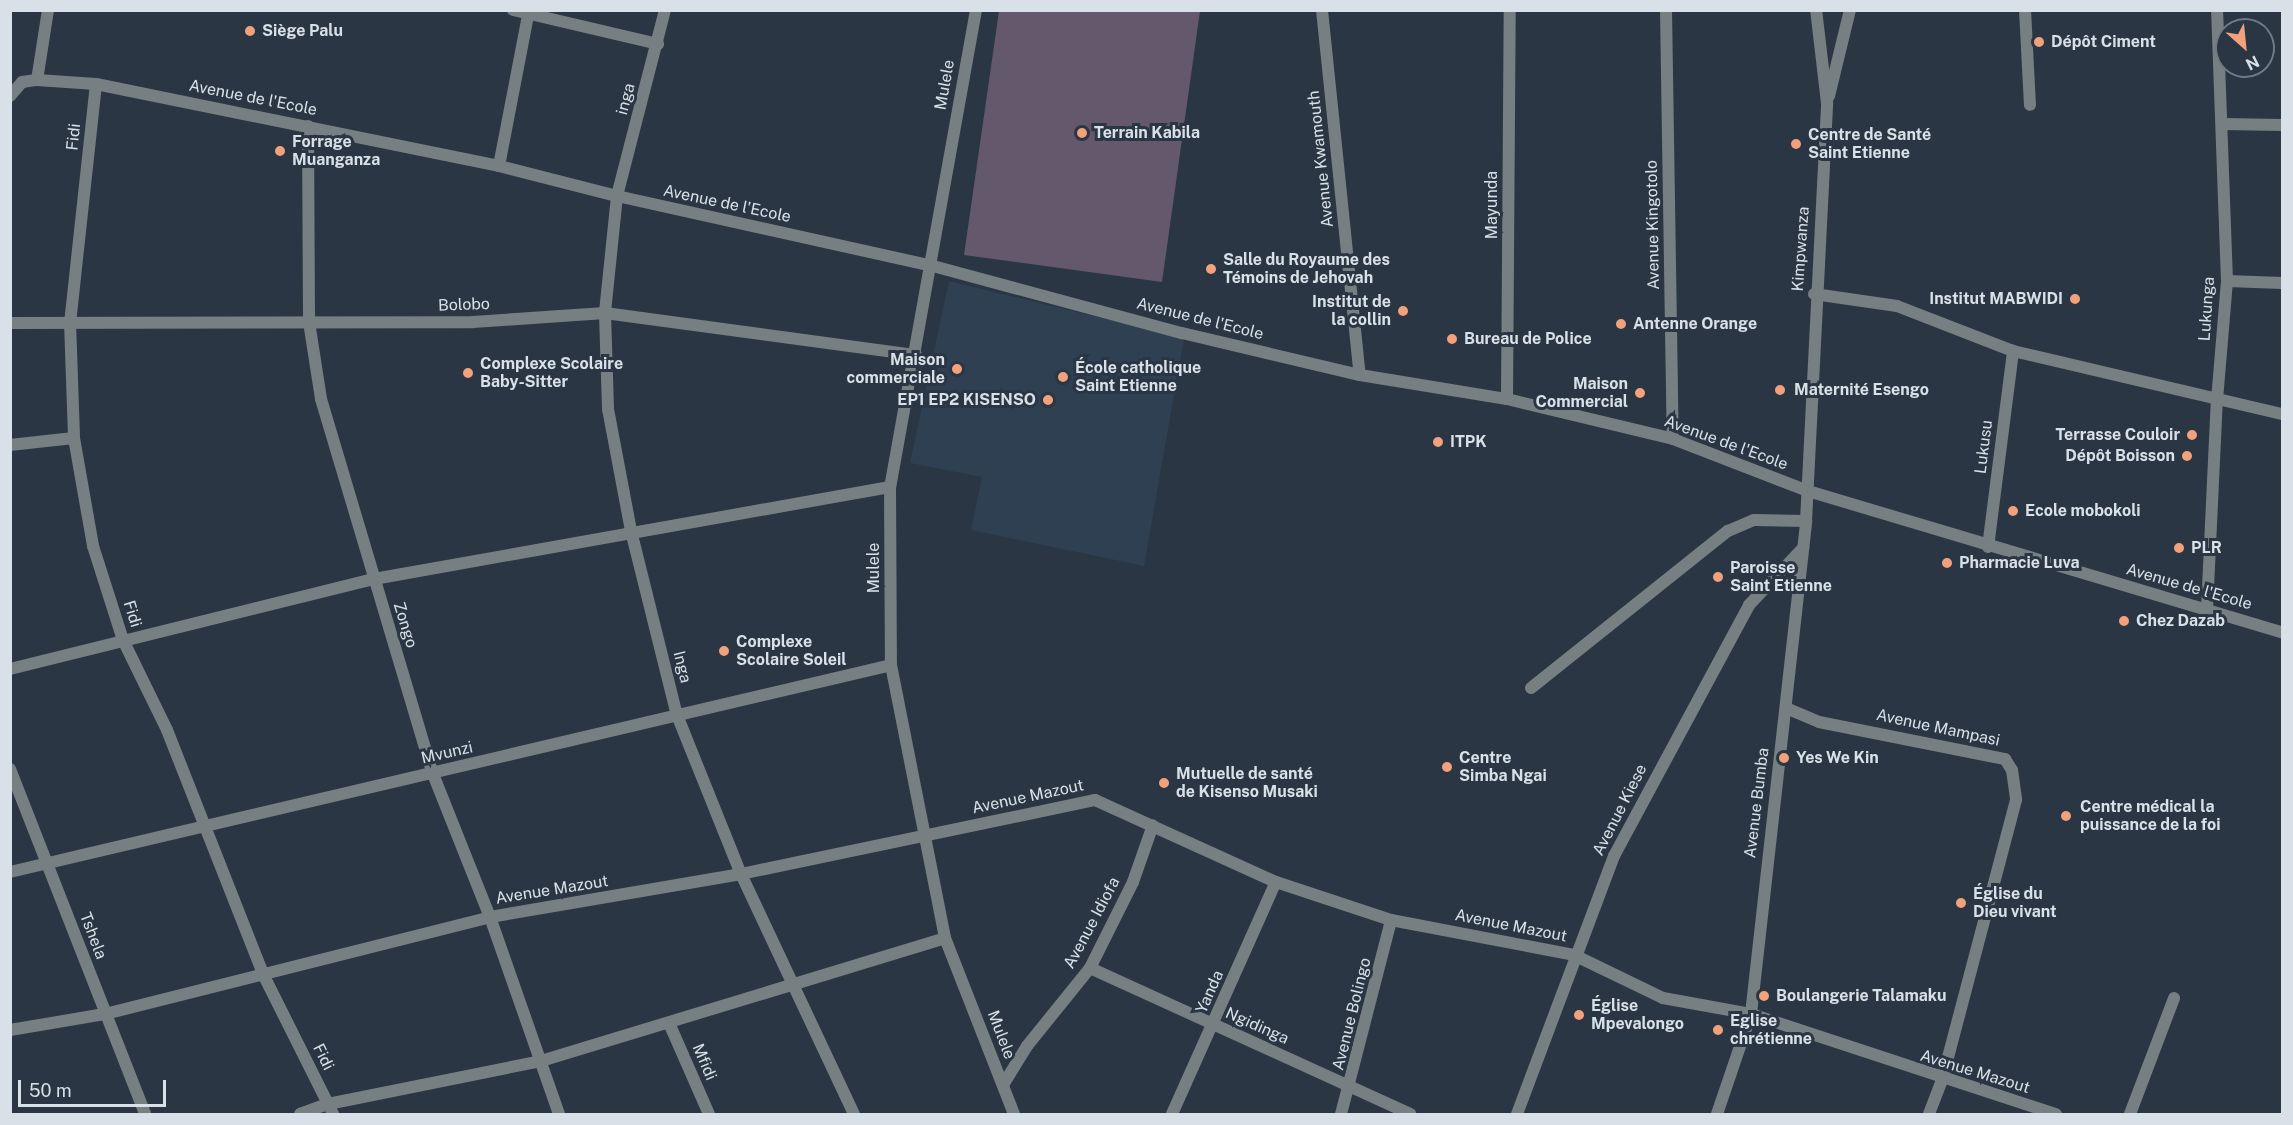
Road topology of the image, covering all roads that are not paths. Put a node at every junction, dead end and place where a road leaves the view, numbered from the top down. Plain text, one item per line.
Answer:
1 (48, 10) edge
2 (513, 10) edge
3 (664, 10) edge
4 (976, 10) edge
5 (1322, 10) edge
6 (1510, 10) edge
7 (1666, 10) edge
8 (1816, 10) edge
9 (1850, 10) edge
10 (2025, 10) edge
11 (2217, 10) edge
12 (528, 13) edge
13 (658, 45) junction
14 (37, 80) junction
15 (96, 84) junction
16 (10, 96) edge
17 (1827, 103) junction
18 (2030, 105) dead end
19 (2223, 124) junction
20 (2283, 125) edge
21 (308, 126) junction
22 (499, 166) junction
23 (617, 196) junction
24 (933, 266) junction
25 (2227, 281) junction
26 (2283, 283) edge
27 (1814, 294) junction
28 (605, 313) junction
29 (70, 322) junction
30 (309, 322) junction
31 (10, 323) edge
32 (2013, 351) junction
33 (916, 356) junction
34 (1360, 375) junction
35 (1508, 399) junction
36 (2217, 400) junction
37 (2283, 414) edge
38 (74, 438) junction
39 (1673, 439) junction
40 (10, 445) edge
41 (891, 487) junction
42 (1808, 491) junction
43 (1806, 521) junction
44 (631, 531) junction
45 (1988, 546) junction
46 (1803, 548) junction
47 (374, 579) junction
48 (2207, 609) junction
49 (2283, 632) edge
50 (123, 640) junction
51 (891, 666) junction
52 (10, 669) edge
53 (1531, 688) dead end
54 (1785, 708) junction
55 (677, 715) junction
56 (10, 769) edge
57 (433, 774) junction
58 (1153, 825) junction
59 (203, 827) junction
60 (923, 837) junction
61 (47, 864) junction
62 (10, 872) edge
63 (741, 874) junction
64 (1276, 882) junction
65 (490, 917) junction
66 (1392, 920) junction
67 (945, 938) junction
68 (1574, 955) junction
69 (1090, 968) junction
70 (263, 974) junction
71 (795, 985) junction
72 (2174, 998) dead end
73 (105, 1014) junction
74 (1750, 1014) junction
75 (669, 1023) junction
76 (1214, 1025) junction
77 (10, 1030) edge
78 (541, 1061) junction
79 (1942, 1080) junction
80 (1003, 1085) junction
81 (1351, 1086) junction
82 (330, 1109) edge
83 (145, 1114) edge
84 (300, 1114) edge
85 (559, 1114) edge
86 (709, 1114) edge
87 (854, 1114) edge
88 (1014, 1114) edge
89 (1172, 1114) edge
90 (1341, 1114) edge
91 (1410, 1114) edge
92 (1517, 1114) edge
93 (1717, 1114) edge
94 (1929, 1114) edge
95 (2056, 1114) edge
96 (2130, 1114) edge

1 - 14 street
2 - 12 street
3 - 13 street, inga
4 - 24 street, Mulele
5 - 34 street, Avenue Kwamouth
6 - 35 street, Mayunda
7 - 39 street, Avenue Kingotolo
8 - 17 street, Kimpwanza
9 - 17 street
10 - 18 street
11 - 19 street, Lukunga
12 - 13 street
12 - 22 street
13 - 23 street, inga
14 - 15 street, Avenue de l'Ecole
14 - 16 street
15 - 21 street, Avenue de l'Ecole
15 - 29 street, Fidi
17 - 27 street, Kimpwanza
19 - 20 street
19 - 25 street, Lukunga
21 - 22 street, Avenue de l'Ecole
21 - 30 street, Zongo
22 - 23 street, Avenue de l'Ecole
23 - 24 street, Avenue de l'Ecole
23 - 28 street, Inga
24 - 33 street, Mulele
24 - 34 street, Avenue de l'Ecole
25 - 26 street
25 - 36 street, Lukunga
27 - 32 street
27 - 42 street, Kimpwanza
28 - 30 street, Bolobo
28 - 33 street, Bolobo
28 - 44 street, Inga
29 - 30 street, Bolobo
29 - 31 street, Bolobo
29 - 38 street, Fidi
30 - 47 street, Zongo
32 - 36 street
32 - 45 street, Lukusu
33 - 41 street, Mulele
34 - 35 street, Avenue de l'Ecole
35 - 39 street, Avenue de l'Ecole
36 - 37 street
36 - 48 street, Lukunga
38 - 40 street
38 - 50 street, Fidi
39 - 42 street, Avenue de l'Ecole
41 - 44 street
41 - 51 street, Mulele
42 - 43 street, Avenue Bumba
42 - 45 street, Avenue de l'Ecole
43 - 46 street, Avenue Bumba
43 - 53 street
44 - 47 street
44 - 55 street, Inga
45 - 48 street, Avenue de l'Ecole
46 - 54 street, Avenue Bumba
46 - 68 street, Avenue Kiese
47 - 50 street
47 - 57 street, Zongo
48 - 49 street, Avenue de l'Ecole
50 - 52 street
50 - 59 street, Fidi
51 - 55 street, Mvunzi
51 - 60 street, Mulele
54 - 74 street, Avenue Bumba
54 - 79 street, Avenue Mampasi
55 - 57 street, Mvunzi
55 - 63 street, Inga
56 - 61 street, Tshela
57 - 59 street, Mvunzi
57 - 65 street, Zongo
58 - 60 street, Avenue Mazout
58 - 64 street, Avenue Mazout
58 - 69 street, Avenue Idiofa
59 - 61 street, Mvunzi
59 - 70 street, Fidi
60 - 63 street, Avenue Mazout
60 - 67 street, Mulele
61 - 62 street, Mvunzi
61 - 73 street, Tshela
63 - 65 street, Avenue Mazout
63 - 71 street, Inga
64 - 66 street, Avenue Mazout
64 - 76 street, Yanda
65 - 70 street, Avenue Mazout
65 - 78 street, Zongo
66 - 68 street, Avenue Mazout
66 - 81 street, Avenue Bolingo
67 - 71 street
67 - 80 street, Mulele
68 - 74 street, Avenue Mazout
68 - 92 street, Avenue Kiese
69 - 76 street, Ngidinga
69 - 80 street, Avenue Idiofa
70 - 73 street, Avenue Mazout
70 - 82 street, Fidi
71 - 75 street
71 - 87 street, Inga
72 - 96 street
73 - 77 street, Avenue Mazout
73 - 83 street, Tshela
74 - 79 street, Avenue Mazout
74 - 93 street, Avenue Bumba
75 - 78 street
75 - 86 street, Mfidi
76 - 81 street, Ngidinga
76 - 89 street, Yanda
78 - 82 street
78 - 85 street, Zongo
79 - 94 street, Avenue Mampasi
79 - 95 street, Avenue Mazout
80 - 88 street, Mulele
81 - 90 street, Avenue Bolingo
81 - 91 street, Ngidinga
82 - 84 street

